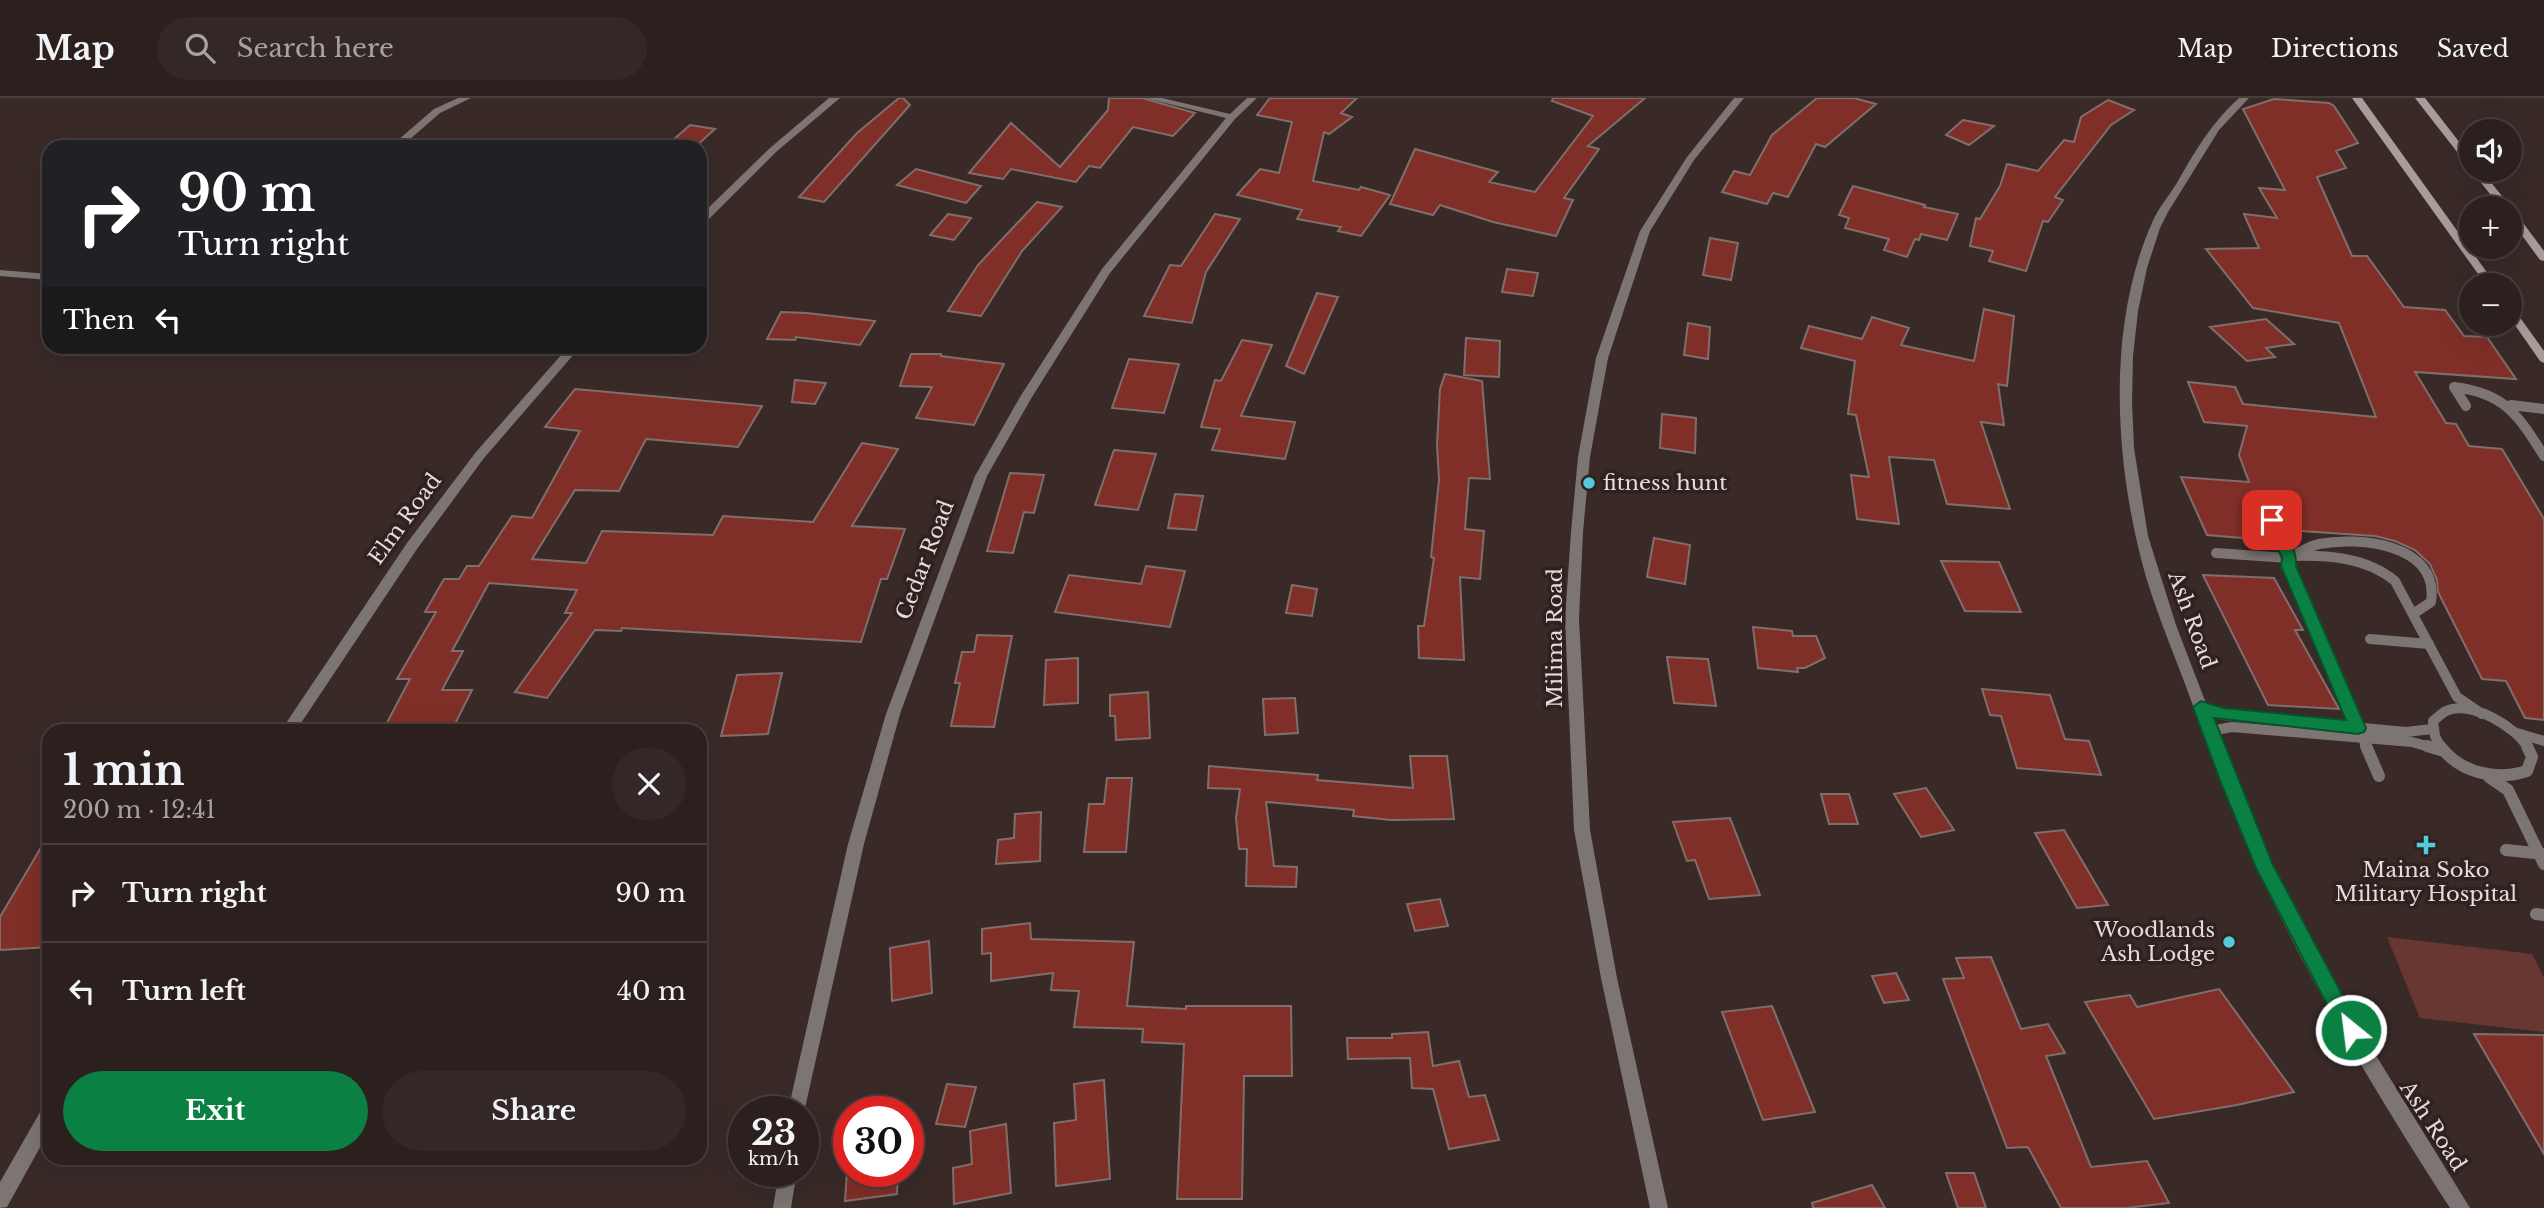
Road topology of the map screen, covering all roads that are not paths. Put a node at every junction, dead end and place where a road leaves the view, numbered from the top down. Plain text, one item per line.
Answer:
1 (466, 98) edge
2 (835, 98) edge
3 (1150, 98) edge
4 (1252, 98) edge
5 (1739, 98) edge
6 (2244, 98) edge
7 (2357, 98) edge
8 (2420, 98) edge
9 (1232, 117) junction
10 (402, 140) edge
11 (2459, 148) edge
12 (2485, 182) edge
13 (2497, 196) edge
14 (707, 215) edge
15 (2522, 229) edge
16 (2544, 258) edge
17 (0, 273) edge
18 (2482, 273) edge
19 (42, 276) edge
20 (2522, 327) edge
21 (569, 354) edge
22 (2544, 359) edge
23 (2511, 405) junction
24 (2466, 406) dead end
25 (2544, 409) edge
26 (2544, 456) edge
27 (2264, 502) dead end
28 (2216, 553) dead end
29 (2292, 557) junction
30 (2413, 614) junction
31 (2370, 639) dead end
32 (2428, 644) junction
33 (2201, 707) junction
34 (2482, 714) junction
35 (291, 724) edge
36 (2432, 729) junction
37 (2210, 731) junction
38 (2515, 732) junction
39 (2360, 733) junction
40 (2542, 740) edge
41 (2444, 751) junction
42 (2538, 756) edge
43 (2484, 774) junction
44 (2379, 776) dead end
45 (2518, 776) junction
46 (2508, 790) junction
47 (2506, 850) dead end
48 (2542, 857) edge
49 (800, 1096) edge
50 (42, 1125) edge
51 (785, 1187) edge
52 (0, 1200) edge
53 (782, 1208) edge
54 (1658, 1208) edge
55 (2461, 1208) edge

1 - 10 street
2 - 14 street
3 - 9 street
4 - 9 street, Cedar Road
5 - 54 street, Milima Road
6 - 33 street, Ash Road
7 - 18 main road
8 - 11 main road
9 - 49 street, Cedar Road
12 - 13 main road
15 - 16 main road
17 - 19 street
20 - 22 main road
21 - 35 street, Elm Road
23 - 24 lane
23 - 25 lane
23 - 26 lane
27 - 29 lane
28 - 29 lane
29 - 30 lane
29 - 30 lane
29 - 39 lane
30 - 32 lane
31 - 32 lane
32 - 34 lane
33 - 37 street, Ash Road
33 - 39 lane
34 - 36 lane
34 - 38 lane
36 - 39 lane
36 - 41 lane
37 - 39 lane
37 - 55 street, Ash Road
38 - 40 lane
38 - 42 lane
39 - 41 lane
39 - 44 lane
41 - 43 lane
42 - 45 lane
43 - 45 lane
43 - 46 lane
45 - 46 lane
46 - 48 lane
47 - 48 lane
50 - 52 street
51 - 53 street

